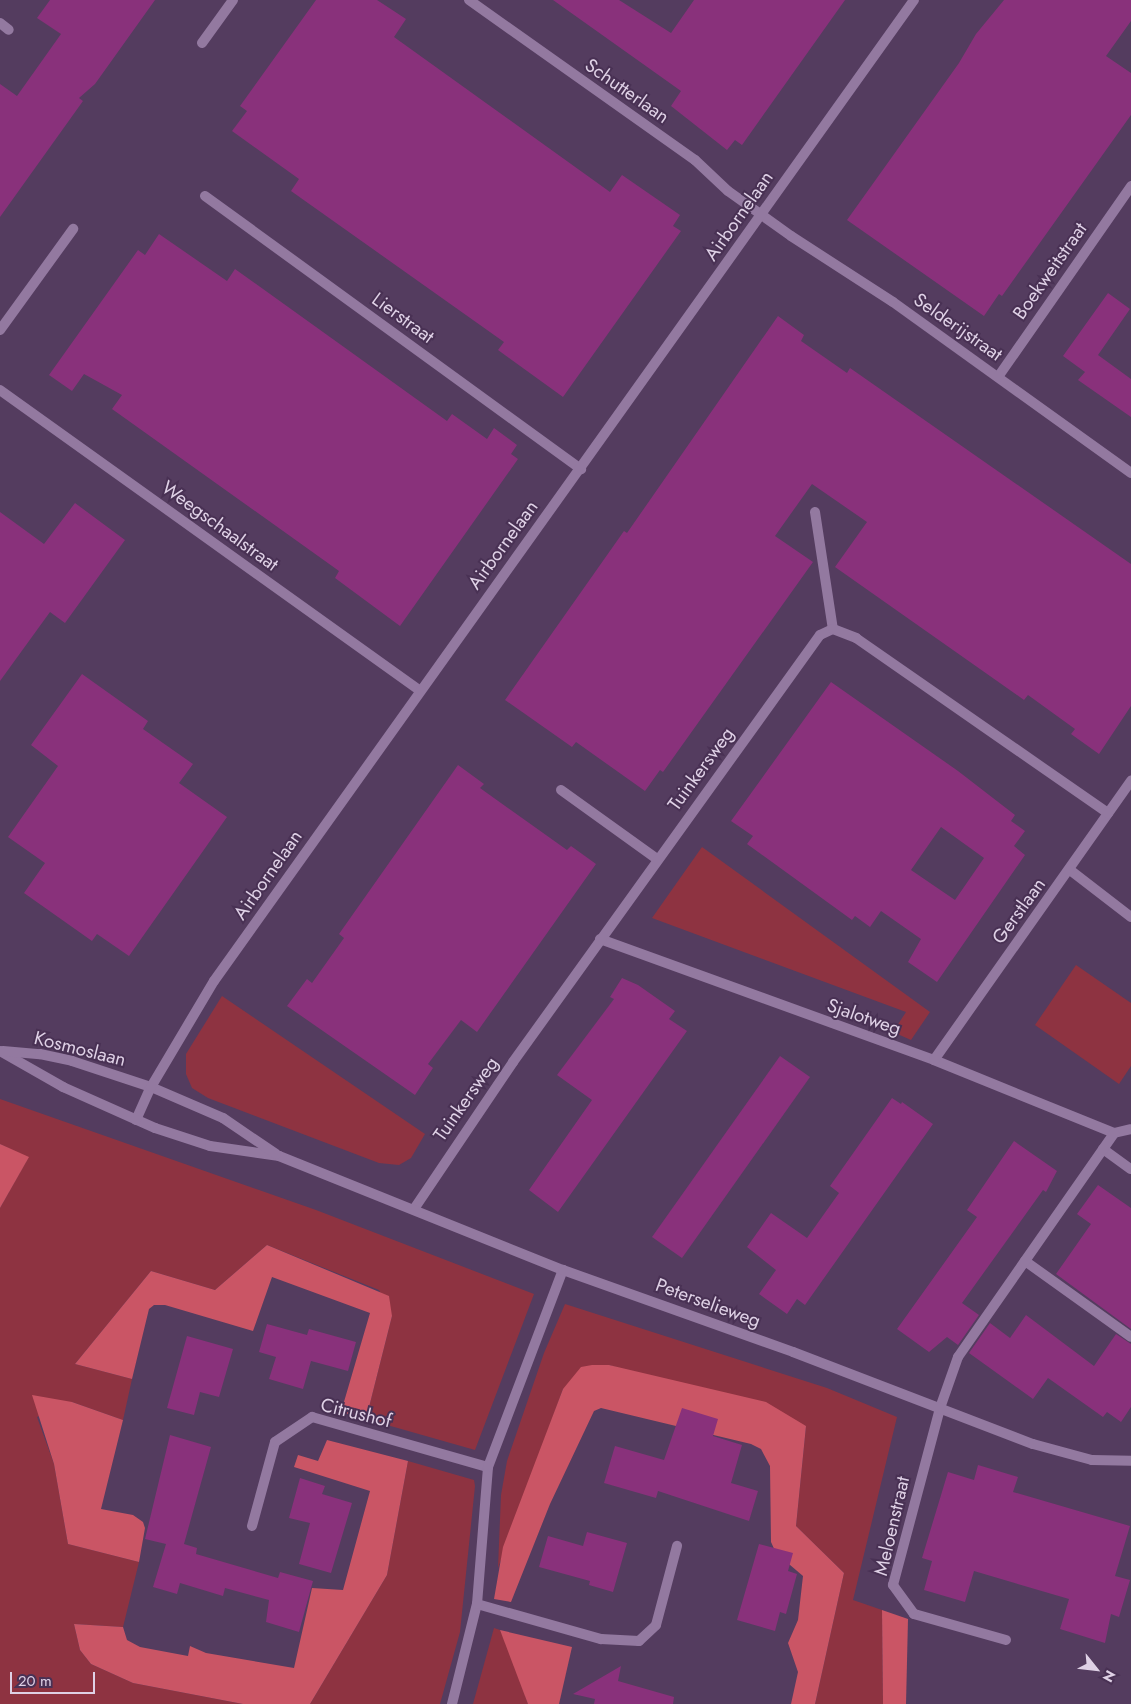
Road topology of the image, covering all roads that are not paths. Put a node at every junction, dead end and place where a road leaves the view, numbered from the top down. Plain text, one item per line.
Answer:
1 (233, 0) edge
2 (469, 0) edge
3 (914, 0) edge
4 (0, 23) edge
5 (9, 30) dead end
6 (202, 43) dead end
7 (1131, 186) edge
8 (205, 196) dead end
9 (761, 214) junction
10 (73, 229) dead end
11 (0, 330) edge
12 (998, 377) junction
13 (0, 390) edge
14 (581, 469) junction
15 (1131, 473) edge
16 (815, 512) dead end
17 (833, 629) junction
18 (419, 690) junction
19 (1131, 781) edge
20 (561, 790) dead end
21 (1108, 813) junction
22 (657, 859) junction
23 (1070, 870) junction
24 (1131, 917) edge
25 (600, 939) junction
26 (934, 1060) junction
27 (151, 1087) junction
28 (136, 1120) junction
29 (1131, 1129) edge
30 (1114, 1133) junction
31 (1103, 1149) junction
32 (278, 1156) junction
33 (1131, 1169) edge
34 (414, 1209) junction
35 (1025, 1262) junction
36 (563, 1270) junction
37 (1131, 1337) edge
38 (940, 1408) junction
39 (1131, 1461) edge
40 (488, 1467) junction
41 (252, 1526) dead end
42 (677, 1546) dead end
43 (477, 1604) junction
44 (1006, 1640) dead end
45 (452, 1704) edge

1 - 6 street
2 - 9 street, Schutterlaan
3 - 9 street, Airbornelaan
4 - 5 street
7 - 12 street, Boekweitstraat
8 - 14 street, Lierstraat
9 - 12 street, Selderijstraat
9 - 14 street, Airbornelaan
10 - 11 street
12 - 15 street, Selderijstraat
13 - 18 street, Weegschaalstraat
14 - 18 street, Airbornelaan
16 - 17 street
17 - 21 street
17 - 22 street, Tuinkersweg
18 - 27 street, Airbornelaan
19 - 21 street, Gerstlaan
20 - 22 street
21 - 23 street, Gerstlaan
22 - 25 street, Tuinkersweg
23 - 24 street
23 - 26 street, Gerstlaan
25 - 26 street, Sjalotweg
25 - 34 street, Tuinkersweg
26 - 30 street, Sjalotweg
27 - 28 street, Airbornelaan
27 - 28 street, Kosmoslaan
27 - 32 street, Peterselieweg
28 - 32 street, Peterselieweg
29 - 30 street
30 - 31 street
31 - 33 street
31 - 35 street
32 - 34 street, Peterselieweg
34 - 36 street, Peterselieweg
35 - 37 street
35 - 38 street
36 - 38 street, Peterselieweg
36 - 40 street
38 - 39 street, Peterselieweg
38 - 44 street, Meloenstraat
40 - 41 street, Citrushof
40 - 43 street
42 - 43 street
43 - 45 street

